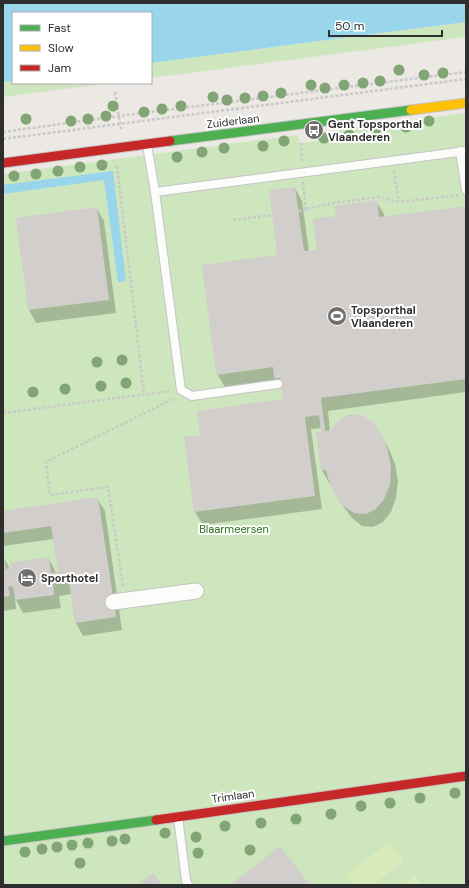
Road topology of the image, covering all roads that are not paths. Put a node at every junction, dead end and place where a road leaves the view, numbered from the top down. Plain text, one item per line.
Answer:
1 (466, 102) edge
2 (147, 145) junction
3 (463, 151) edge
4 (3, 163) edge
5 (466, 190) edge
6 (155, 192) junction
7 (278, 384) dead end
8 (196, 591) dead end
9 (119, 601) road end
10 (466, 776) edge
11 (178, 816) junction
12 (3, 841) edge
13 (188, 885) edge

1 - 2 street, Zuiderlaan
2 - 4 street, Zuiderlaan
2 - 6 lane
3 - 5 lane
3 - 6 lane
6 - 7 lane
8 - 9 street
10 - 11 street, Trimlaan
11 - 12 street, Trimlaan
11 - 13 lane

